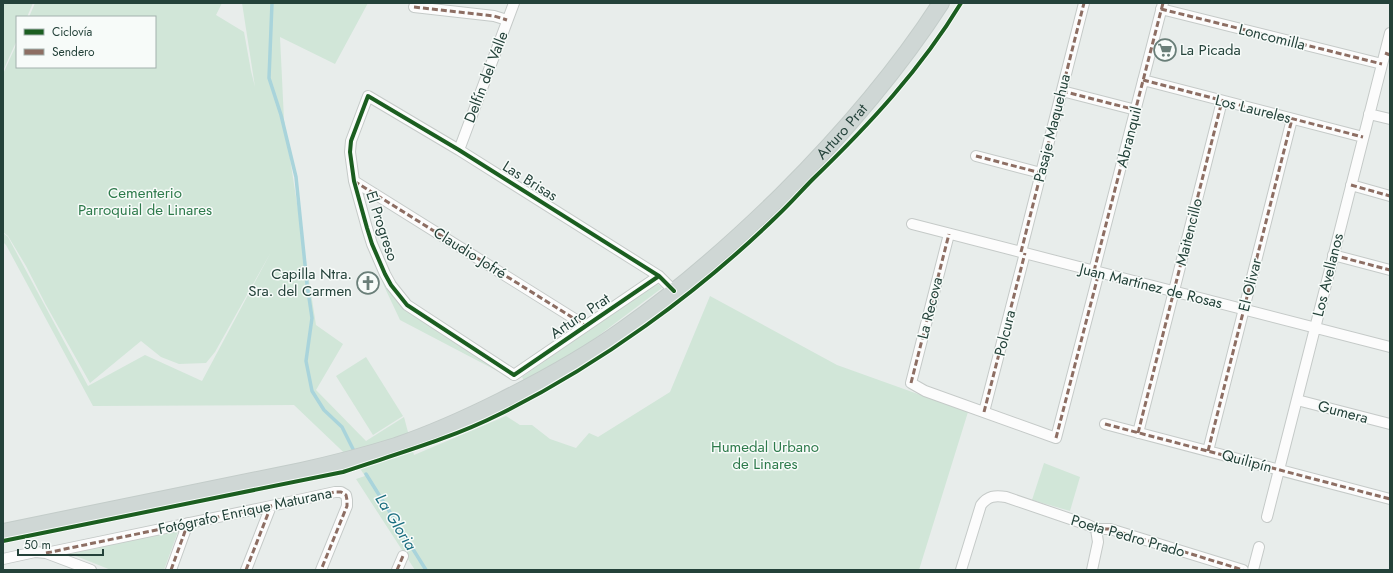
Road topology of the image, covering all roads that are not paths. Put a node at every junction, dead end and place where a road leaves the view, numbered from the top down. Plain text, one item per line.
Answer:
1 (514, 3) edge
2 (941, 3) edge
3 (1084, 3) edge
4 (1162, 6) edge
5 (414, 7) dead end
6 (507, 20) junction
7 (1390, 33) edge
8 (1387, 54) edge
9 (1382, 64) junction
10 (1143, 80) junction
11 (1062, 91) junction
12 (368, 96) joint
13 (1222, 101) junction
14 (1136, 110) junction
15 (1369, 114) junction
16 (1292, 119) junction
17 (1390, 119) edge
18 (1363, 137) junction
19 (459, 150) junction
20 (976, 156) dead end
21 (1041, 173) junction
22 (354, 181) junction
23 (1351, 185) junction
24 (1390, 196) edge
25 (912, 224) dead end
26 (949, 234) junction
27 (1023, 253) junction
28 (1333, 255) junction
29 (1390, 270) edge
30 (1097, 272) junction
31 (659, 276) junction
32 (674, 291) junction
33 (1174, 292) junction
34 (1243, 309) junction
35 (586, 326) junction
36 (1315, 328) junction
37 (1390, 347) edge
38 (514, 375) joint
39 (1297, 400) junction
40 (984, 412) junction
41 (1105, 424) dead end
42 (1390, 424) edge
43 (1138, 433) junction
44 (1208, 451) junction
45 (1279, 470) junction
46 (1390, 499) edge
47 (271, 506) junction
48 (1267, 517) dead end
49 (188, 523) junction
50 (6, 529) edge
51 (1096, 529) junction
52 (1259, 547) dead end
53 (46, 552) junction
54 (403, 556) dead end
55 (3, 559) edge
56 (91, 570) edge
57 (171, 570) edge
58 (246, 570) edge
59 (321, 570) edge
60 (397, 570) edge
61 (961, 570) edge
62 (1092, 570) edge
63 (1243, 570) edge
64 (1253, 570) edge

1 - 6 street, Delfín del Valle
2 - 32 main road, Arturo Prat
3 - 11 street, Pasaje Maquehua
4 - 9 street, Loncomilla
4 - 10 street, Abranquil
5 - 6 street
6 - 19 street, Delfín del Valle
7 - 8 street, Los Avellanos
8 - 9 street, Los Avellanos
9 - 15 street, Los Avellanos
10 - 13 street, Los Laureles
10 - 14 street, Abranquil
11 - 14 street
11 - 21 street, Pasaje Maquehua
12 - 19 street, Las Brisas
12 - 22 street, El Progreso
13 - 16 street, Los Laureles
13 - 33 street, Maitencillo
14 - 30 street, Abranquil
15 - 17 street
15 - 18 street, Los Avellanos
16 - 18 street, Los Laureles
16 - 34 street, El Olivar
18 - 23 street, Los Avellanos
19 - 31 street, Las Brisas
20 - 21 street
21 - 27 street, Pasaje Maquehua
22 - 35 street, Claudio Jofré
22 - 38 street, El Progreso
23 - 24 street
23 - 28 street, Los Avellanos
25 - 26 street, Juan Martínez de Rosas
26 - 27 street, Juan Martínez de Rosas
26 - 40 street, La Recova
27 - 30 street, Juan Martínez de Rosas
27 - 40 street, Polcura
28 - 29 street
28 - 36 street, Los Avellanos
30 - 33 street, Juan Martínez de Rosas
30 - 40 street, Abranquil
31 - 32 street, Las Brisas
31 - 35 street, Arturo Prat
32 - 50 main road, Arturo Prat
33 - 34 street, Juan Martínez de Rosas
33 - 43 street, Maitencillo
34 - 36 street, Juan Martínez de Rosas
34 - 44 street, El Olivar
35 - 38 street, Arturo Prat
36 - 37 street, Juan Martínez de Rosas
36 - 39 street, Los Avellanos
39 - 42 street, Gumera
39 - 45 street, Los Avellanos
41 - 43 street, Quilipín
43 - 44 street, Quilipín
44 - 45 street, Quilipín
45 - 46 street, Quilipín
45 - 48 street, Los Avellanos
47 - 49 street, Fotógrafo Enrique Maturana
47 - 58 street
47 - 59 street, Fotógrafo Enrique Maturana
49 - 53 street, Fotógrafo Enrique Maturana
49 - 57 street
51 - 61 street, Poeta Pedro Prado
51 - 62 street
51 - 63 street, Poeta Pedro Prado
52 - 64 street
53 - 55 street, Fotógrafo Enrique Maturana
53 - 56 street
54 - 60 street

